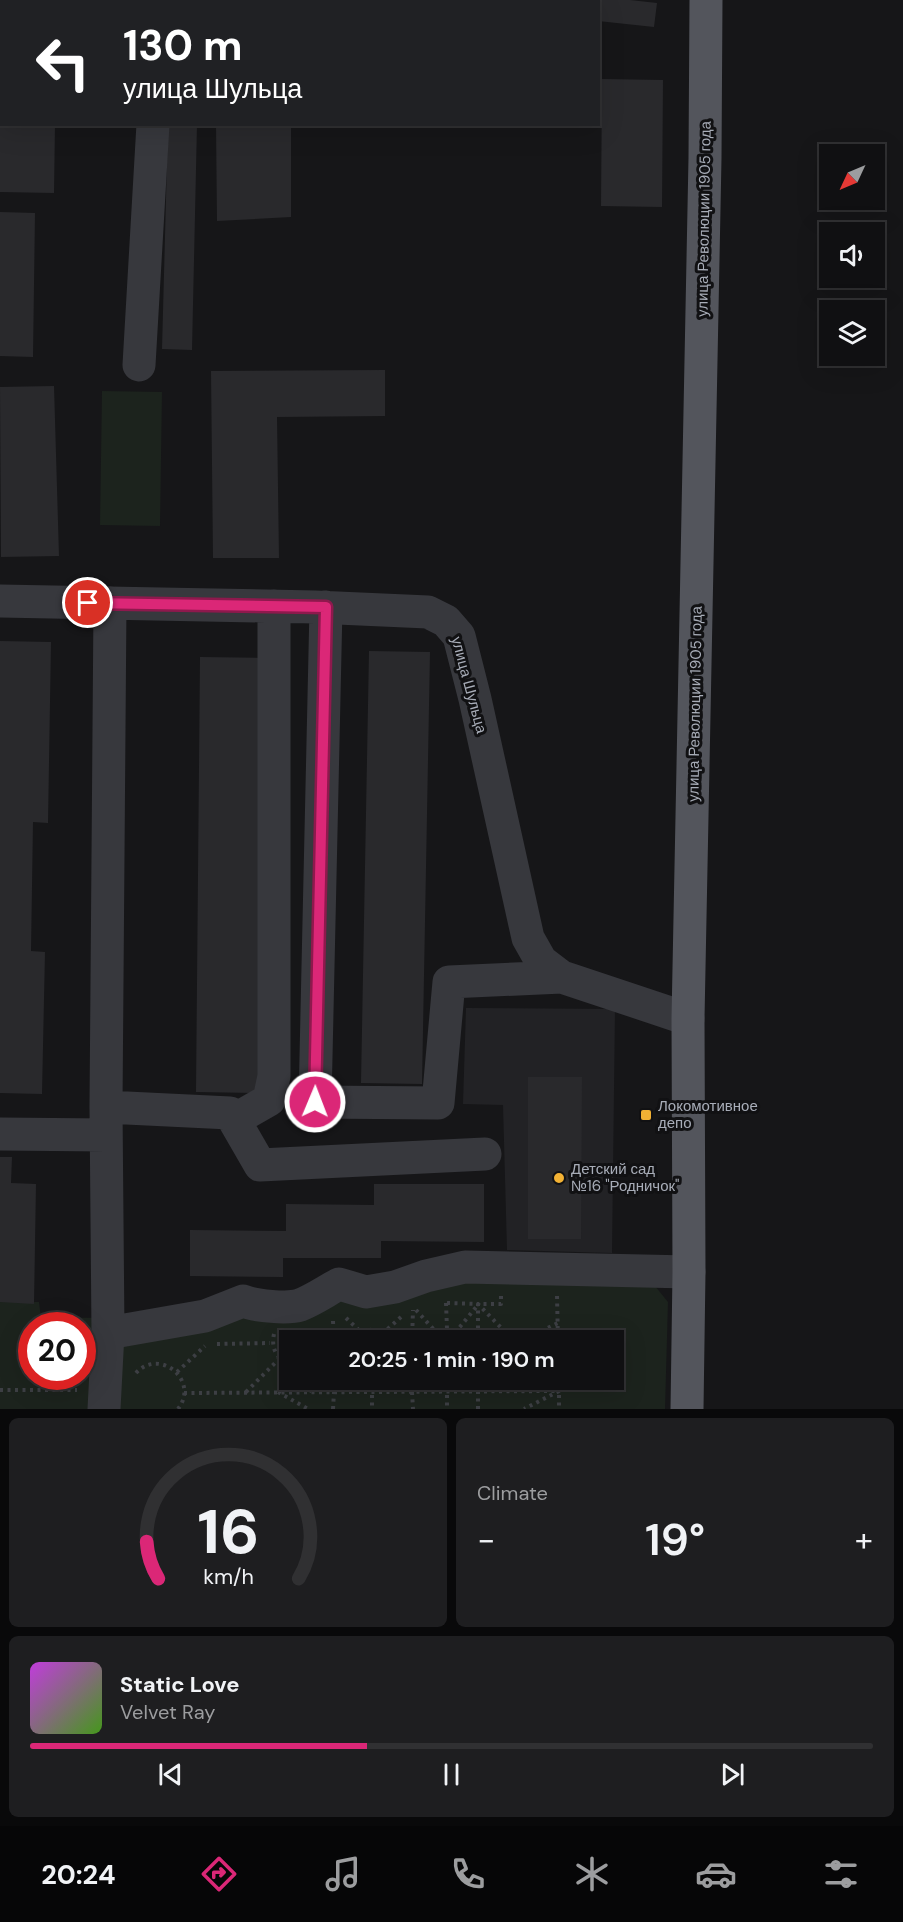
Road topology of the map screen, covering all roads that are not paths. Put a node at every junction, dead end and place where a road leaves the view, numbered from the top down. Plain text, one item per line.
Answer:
1 (706, 0) edge
2 (153, 126) edge
3 (139, 365) dead end
4 (0, 601) edge
5 (110, 603) junction
6 (274, 606) junction
7 (326, 607) junction
8 (562, 977) junction
9 (688, 1018) junction
10 (234, 1120) junction
11 (106, 1121) junction
12 (0, 1134) edge
13 (485, 1154) dead end
14 (689, 1272) junction
15 (108, 1333) junction
16 (104, 1399) edge
17 (687, 1409) edge

1 - 9 main road, улица Революции 1905 года
2 - 3 street
4 - 5 street, улица Шульца
5 - 6 street, улица Шульца
5 - 11 street
6 - 7 street, улица Шульца
6 - 10 street
7 - 8 street, улица Шульца
7 - 8 street
8 - 9 street, улица Шульца
9 - 14 main road, улица Революции 1905 года
10 - 11 street
10 - 13 street
11 - 12 street
11 - 15 street
14 - 15 street
14 - 17 main road, улица Революции 1905 года
15 - 16 street

